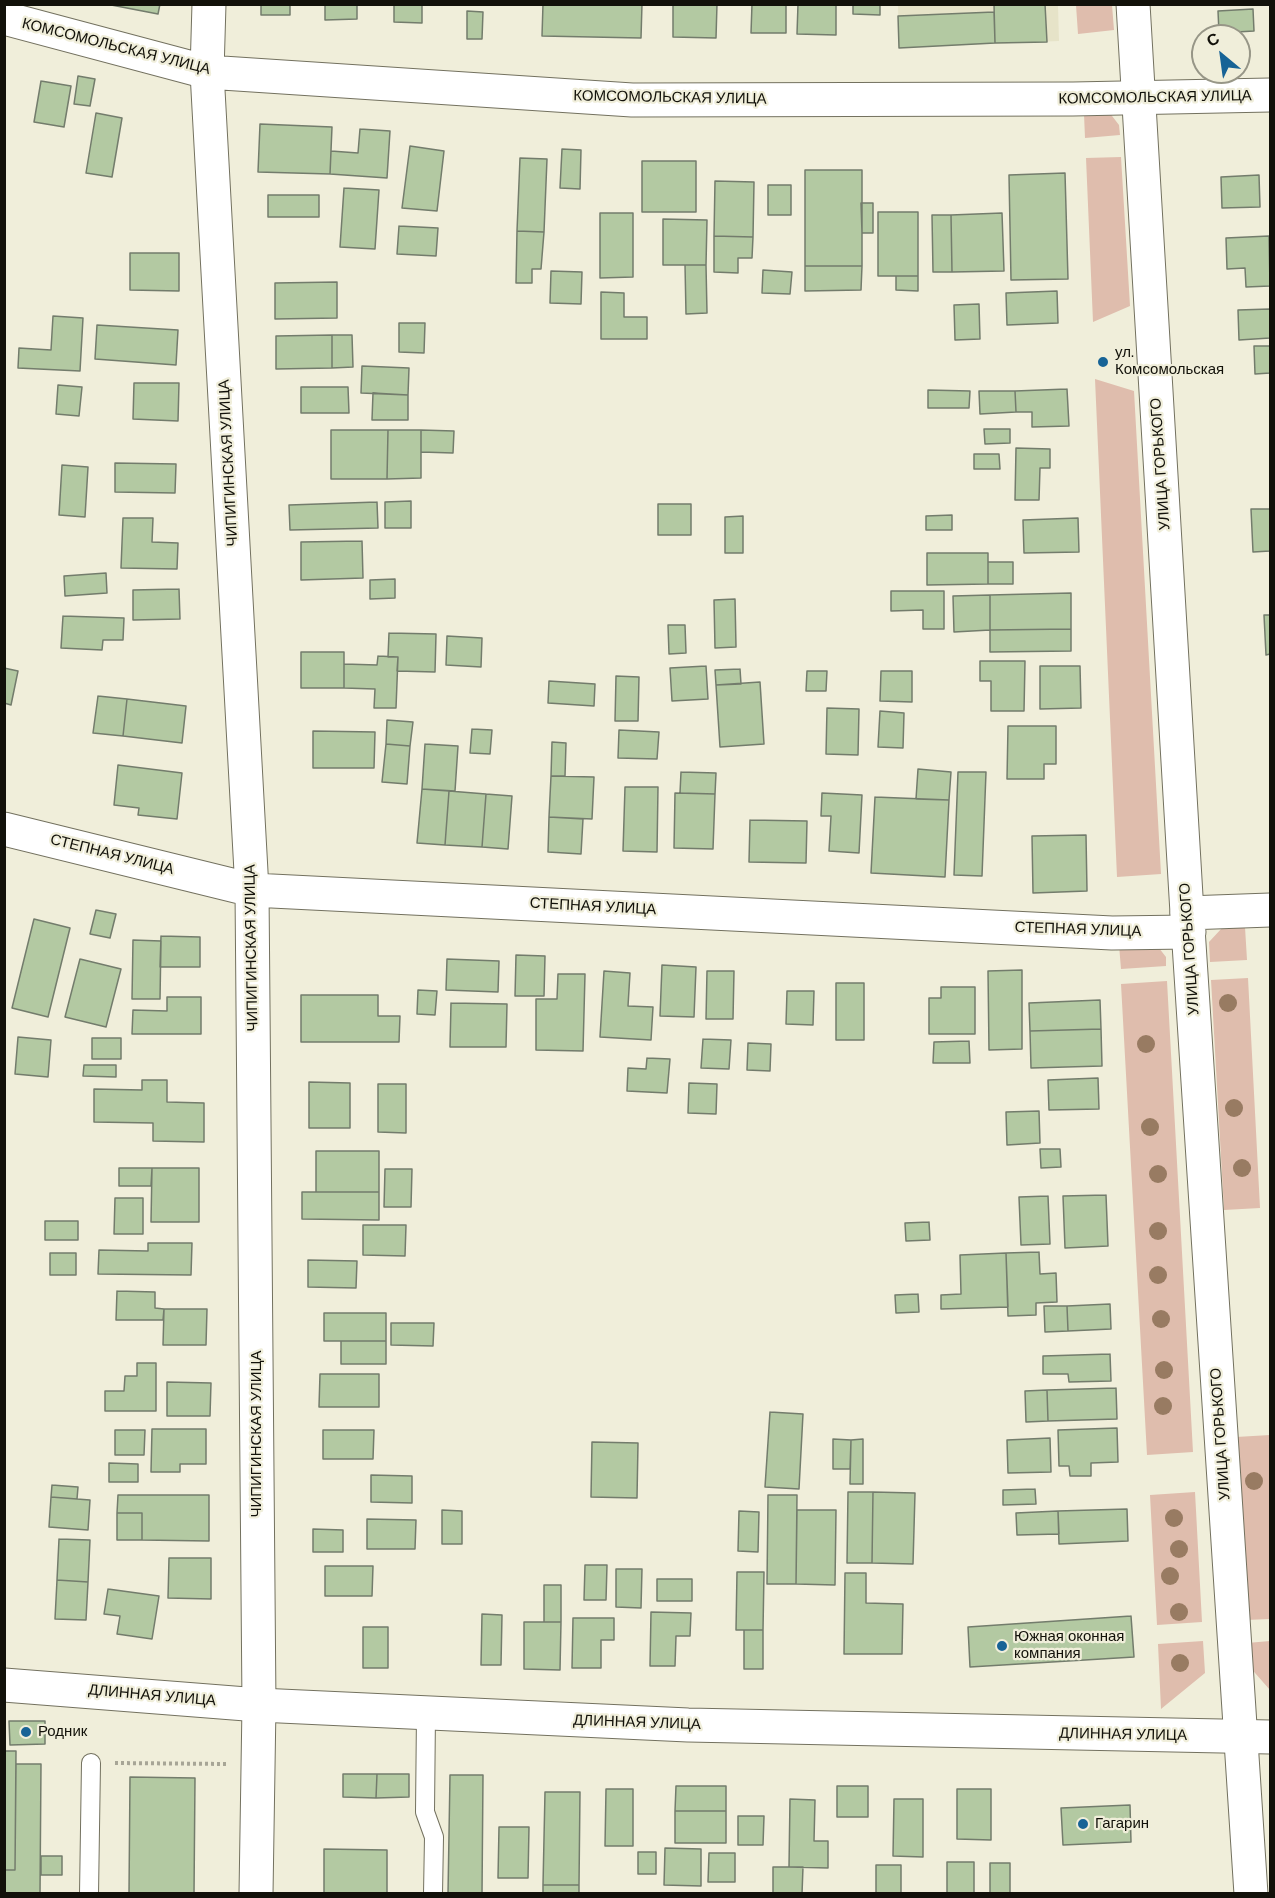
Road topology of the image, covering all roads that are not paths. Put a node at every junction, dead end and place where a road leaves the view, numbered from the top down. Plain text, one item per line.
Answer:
1 (208, 4) edge
2 (1133, 4) edge
3 (4, 18) edge
4 (207, 72) junction
5 (1270, 96) edge
6 (1138, 98) junction
7 (4, 829) edge
8 (252, 890) junction
9 (1270, 910) edge
10 (1188, 922) junction
11 (4, 1685) edge
12 (259, 1705) junction
13 (426, 1713) junction
14 (1255, 1737) edge
15 (91, 1763) road end
16 (89, 1893) edge
17 (256, 1893) edge
18 (433, 1893) edge
19 (1251, 1893) edge

1 - 4 street, ЧИПИГИНСКАЯ УЛИЦА
2 - 6 street, УЛИЦА ГОРЬКОГО
3 - 4 street, КОМСОМОЛЬСКАЯ УЛИЦА
4 - 6 street, КОМСОМОЛЬСКАЯ УЛИЦА
4 - 8 street, ЧИПИГИНСКАЯ УЛИЦА
5 - 6 street, КОМСОМОЛЬСКАЯ УЛИЦА
6 - 10 street, УЛИЦА ГОРЬКОГО
7 - 8 street, СТЕПНАЯ УЛИЦА
8 - 10 street, СТЕПНАЯ УЛИЦА
8 - 12 street, ЧИПИГИНСКАЯ УЛИЦА
9 - 10 street, СТЕПНАЯ УЛИЦА
10 - 14 street, УЛИЦА ГОРЬКОГО
11 - 12 street, ДЛИННАЯ УЛИЦА
12 - 13 street, ДЛИННАЯ УЛИЦА
12 - 17 street, ЧИПИГИНСКАЯ УЛИЦА
13 - 14 street, ДЛИННАЯ УЛИЦА
13 - 18 lane
14 - 19 street, УЛИЦА ГОРЬКОГО
15 - 16 lane

